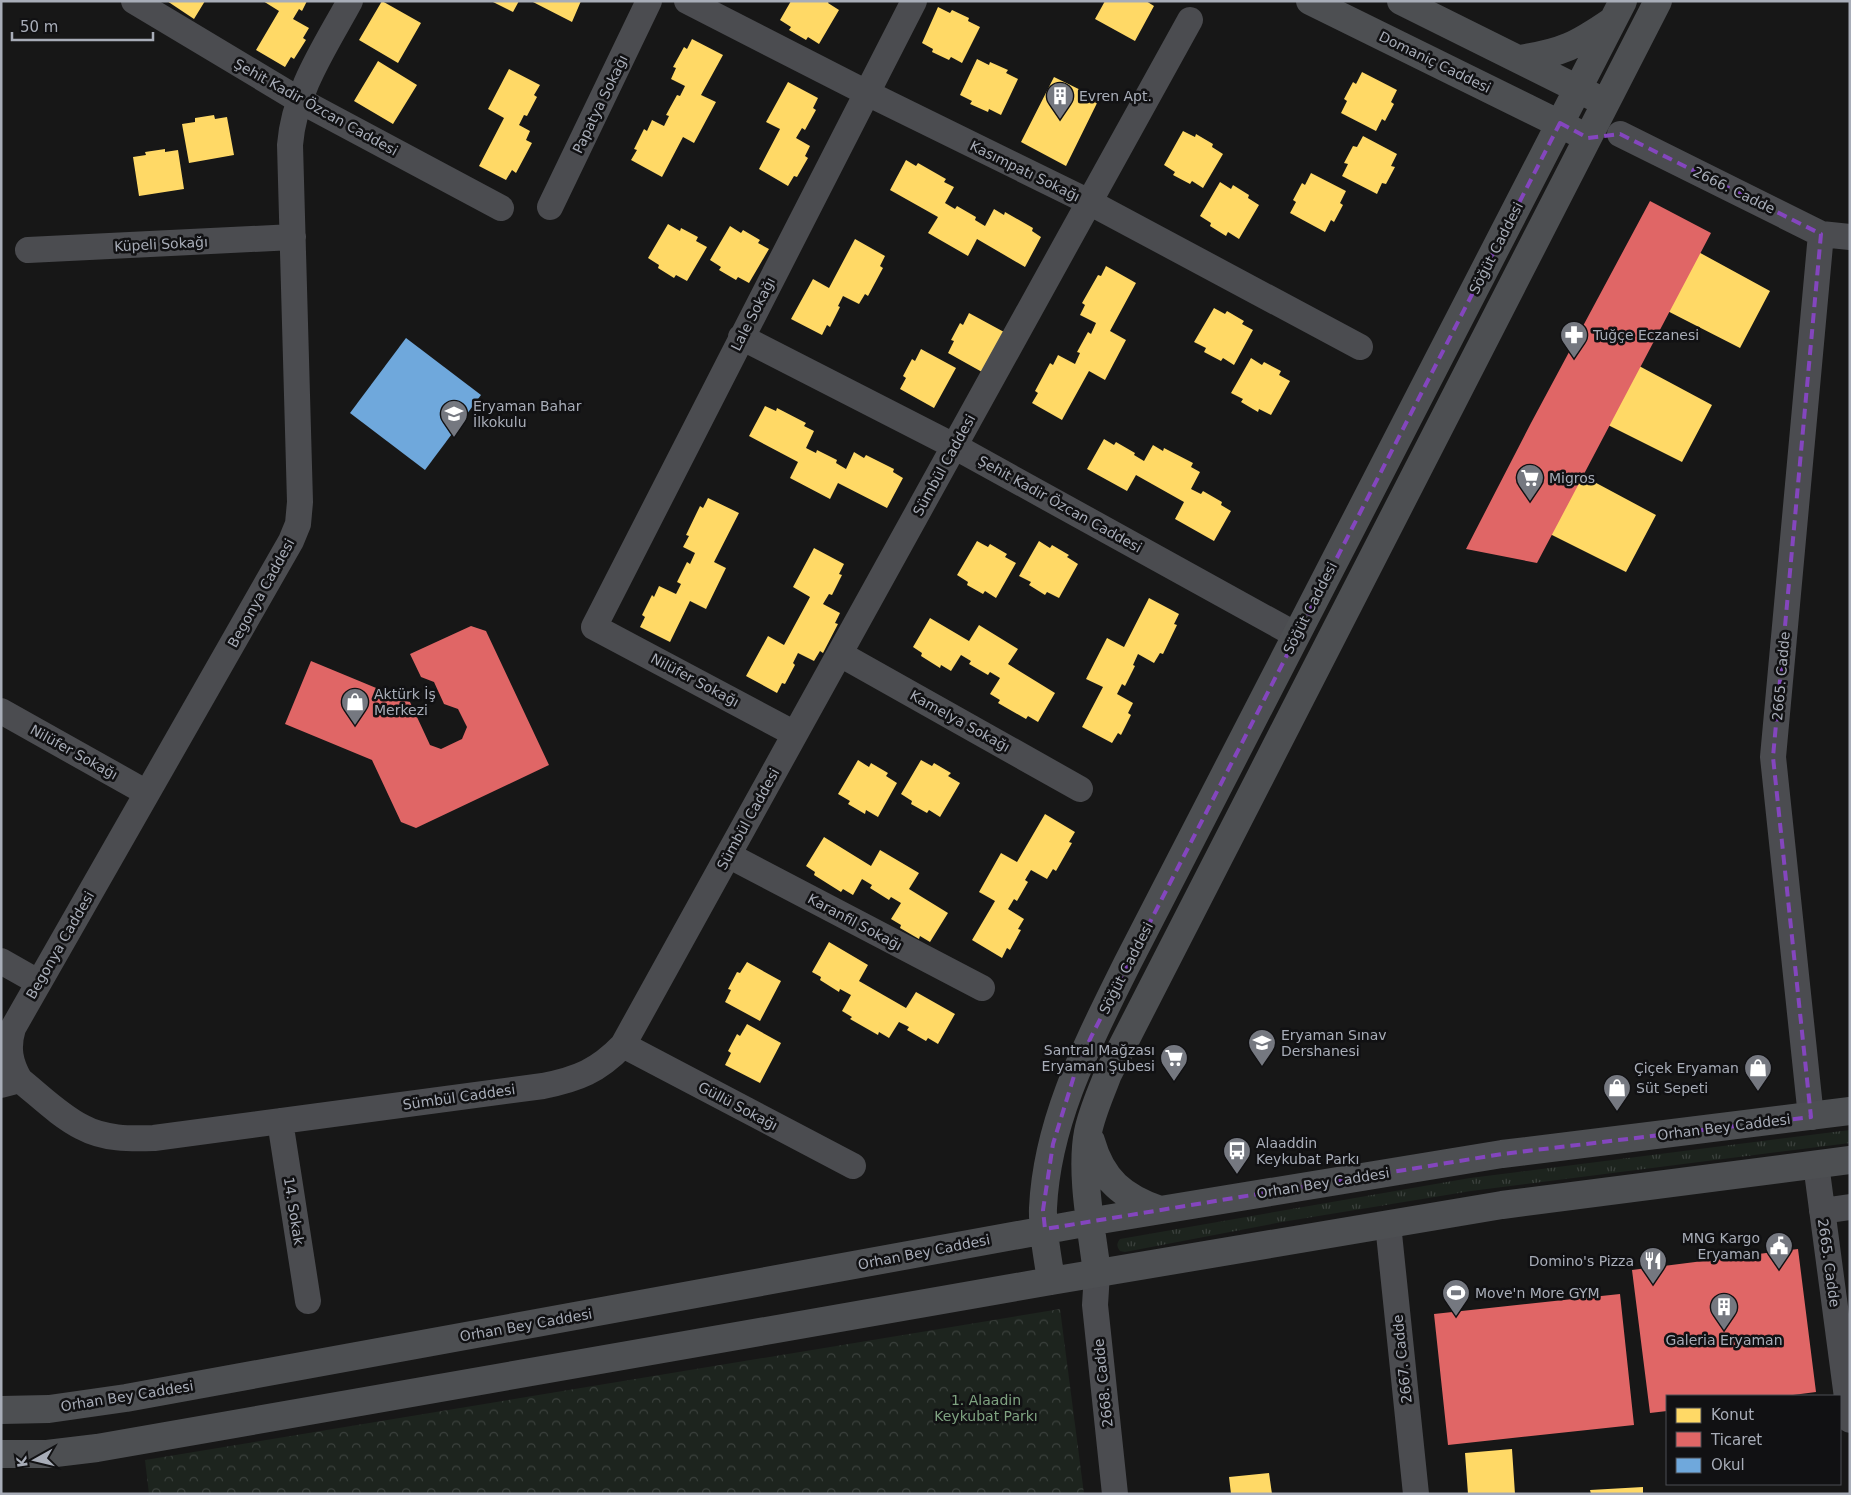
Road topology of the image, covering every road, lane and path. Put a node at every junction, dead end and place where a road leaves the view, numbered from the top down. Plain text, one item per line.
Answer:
1 (134, 1) edge
2 (350, 1) edge
3 (649, 1) edge
4 (687, 1) edge
5 (914, 1) edge
6 (1310, 1) edge
7 (1401, 1) edge
8 (1658, 1) edge
9 (1618, 11) edge
10 (1190, 20) dead end
11 (1519, 59) junction
12 (1578, 88) junction
13 (867, 93) junction
14 (299, 100) junction
15 (1606, 103) junction
16 (1560, 123) junction
17 (1620, 134) junction
18 (1588, 138) junction
19 (1089, 202) junction
20 (550, 207) dead end
21 (501, 208) dead end
22 (1821, 234) junction
23 (293, 237) junction
24 (1850, 237) edge
25 (28, 250) dead end
26 (741, 336) junction
27 (1360, 347) dead end
28 (954, 446) junction
29 (594, 627) joint
30 (1296, 635) junction
31 (840, 654) junction
32 (1, 711) edge
33 (795, 734) junction
34 (1080, 789) dead end
35 (147, 793) junction
36 (728, 854) junction
37 (1, 961) edge
38 (38, 982) junction
39 (982, 988) dead end
40 (623, 1045) junction
41 (11, 1083) edge
42 (1850, 1111) edge
43 (1811, 1117) junction
44 (280, 1121) junction
45 (1088, 1132) junction
46 (1850, 1160) edge
47 (1816, 1164) junction
48 (853, 1166) dead end
49 (1850, 1207) edge
50 (1160, 1210) junction
51 (1822, 1212) junction
52 (1091, 1221) junction
53 (1388, 1224) junction
54 (1044, 1229) junction
55 (1097, 1273) junction
56 (1050, 1281) junction
57 (308, 1302) dead end
58 (1848, 1392) edge
59 (1, 1410) edge
60 (1850, 1420) edge
61 (1, 1454) edge
62 (1115, 1494) edge
63 (1416, 1494) edge

1 - 14 street, Şehit Kadir Özcan Caddesi
2 - 14 street, Begonya Caddesi
3 - 20 street, Papatya Sokağı
4 - 13 street, Kasımpatı Sokağı
5 - 13 street, Lale Sokağı
6 - 16 main road, Domaniç Caddesi
7 - 11 main road
8 - 15 main road
9 - 11 main road
9 - 12 main road, Söğüt Caddesi
10 - 19 street, Sümbül Caddesi
11 - 12 main road
12 - 15 main road
12 - 16 main road, Söğüt Caddesi
13 - 19 street, Kasımpatı Sokağı
13 - 26 street, Lale Sokağı
14 - 21 street, Şehit Kadir Özcan Caddesi
14 - 23 street, Begonya Caddesi
15 - 17 street
15 - 18 main road
16 - 18 main road, Domaniç Caddesi
16 - 30 main road, Söğüt Caddesi
17 - 18 street
17 - 22 street, 2666. Cadde
18 - 45 main road
19 - 27 street, Kasımpatı Sokağı
19 - 28 street, Sümbül Caddesi
22 - 24 street, 2666. Cadde
22 - 43 street, 2665. Cadde
23 - 25 street, Küpeli Sokağı
23 - 35 street, Begonya Caddesi
26 - 28 street, Şehit Kadir Özcan Caddesi
26 - 29 street, Lale Sokağı
28 - 30 street, Şehit Kadir Özcan Caddesi
28 - 31 street, Sümbül Caddesi
29 - 33 street, Nilüfer Sokağı
30 - 54 main road, Söğüt Caddesi
31 - 33 street, Sümbül Caddesi
31 - 34 street, Kamelya Sokağı
32 - 35 street, Nilüfer Sokağı
33 - 36 street, Sümbül Caddesi
35 - 38 street, Begonya Caddesi
36 - 39 street, Karanfil Sokağı
36 - 40 street, Sümbül Caddesi
37 - 38 street
38 - 41 street, Begonya Caddesi
40 - 44 street, Sümbül Caddesi
40 - 48 street, Güllü Sokağı
41 - 44 street, Sümbül Caddesi
42 - 43 main road, Orhan Bey Caddesi
43 - 50 main road, Orhan Bey Caddesi
44 - 57 street, 14. Sokak
45 - 50 main road
45 - 52 main road
46 - 47 main road
47 - 51 street, 2665. Cadde
47 - 53 main road
49 - 51 street
50 - 52 main road, Orhan Bey Caddesi
51 - 58 street, 2665. Cadde
52 - 54 main road, Orhan Bey Caddesi
52 - 55 main road
53 - 55 main road
53 - 63 street, 2667. Cadde
54 - 56 main road, Söğüt Caddesi
54 - 59 main road, Orhan Bey Caddesi
55 - 56 main road
55 - 62 street, 2668. Cadde
56 - 61 main road
58 - 60 street, 2665. Cadde

